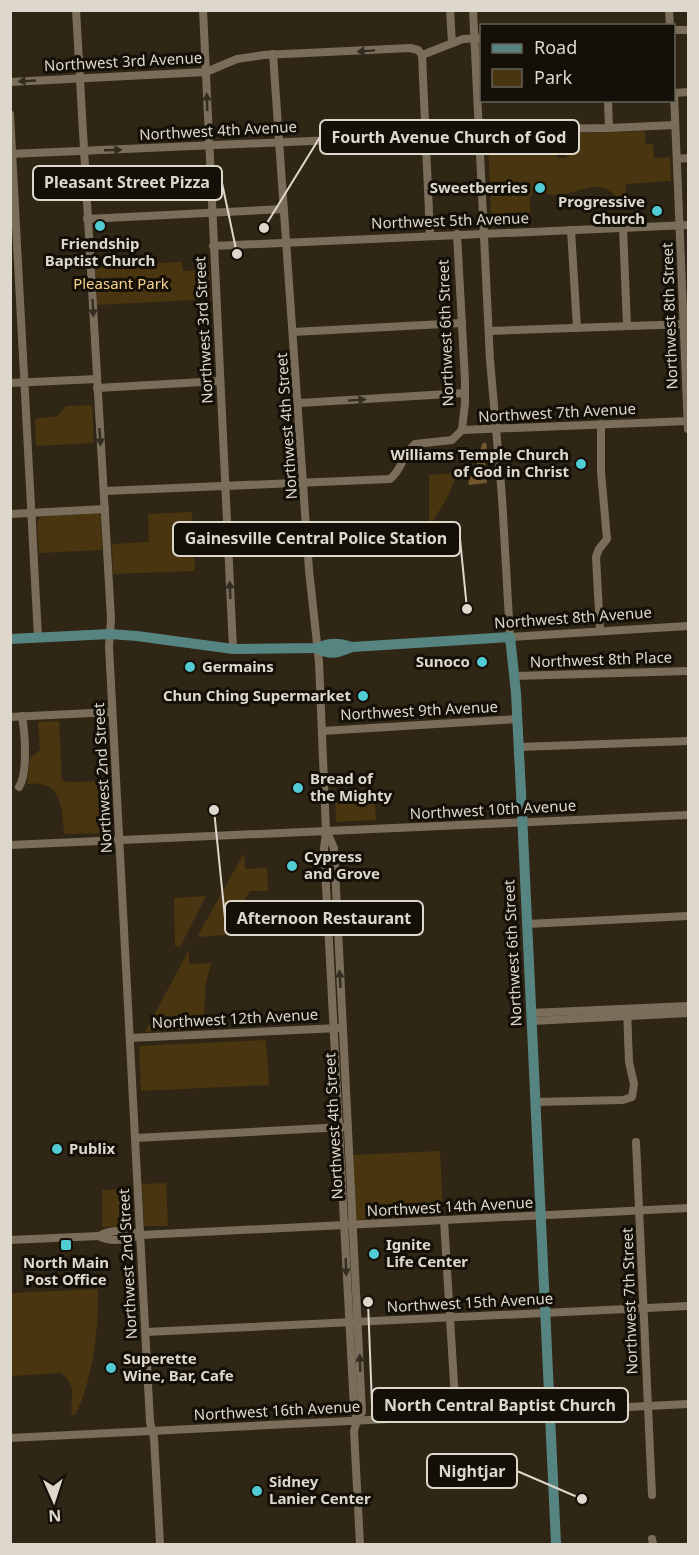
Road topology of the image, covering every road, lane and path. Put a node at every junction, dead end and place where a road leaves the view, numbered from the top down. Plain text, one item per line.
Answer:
1 (76, 10) edge
2 (203, 10) edge
3 (450, 10) edge
4 (473, 10) edge
5 (478, 38) edge
6 (452, 43) junction
7 (273, 54) junction
8 (422, 55) junction
9 (206, 72) junction
10 (80, 79) junction
11 (10, 82) edge
12 (608, 102) edge
13 (674, 102) edge
14 (10, 114) edge
15 (675, 124) junction
16 (609, 128) junction
17 (479, 130) junction
18 (426, 136) junction
19 (279, 142) junction
20 (208, 146) junction
21 (84, 151) junction
22 (11, 154) edge
23 (688, 158) edge
24 (677, 159) junction
25 (284, 209) junction
26 (212, 212) junction
27 (87, 219) junction
28 (684, 225) edge
29 (622, 228) junction
30 (571, 230) junction
31 (484, 233) junction
32 (457, 234) junction
33 (430, 235) junction
34 (286, 242) junction
35 (213, 246) junction
36 (462, 323) junction
37 (687, 324) edge
38 (627, 326) junction
39 (577, 328) junction
40 (489, 331) junction
41 (293, 332) junction
42 (219, 381) junction
43 (25, 382) junction
44 (10, 383) edge
45 (97, 383) junction
46 (465, 393) junction
47 (298, 403) junction
48 (688, 421) edge
49 (601, 424) junction
50 (496, 429) junction
51 (688, 429) edge
52 (462, 430) junction
53 (304, 484) junction
54 (225, 486) junction
55 (104, 491) junction
56 (105, 509) junction
57 (32, 513) junction
58 (10, 514) edge
59 (688, 626) edge
60 (600, 630) junction
61 (110, 634) junction
62 (38, 637) junction
63 (510, 637) junction
64 (10, 639) edge
65 (317, 648) junction
66 (233, 649) junction
67 (688, 671) edge
68 (515, 676) junction
69 (112, 712) junction
70 (22, 716) junction
71 (10, 717) edge
72 (518, 719) junction
73 (322, 731) junction
74 (688, 741) edge
75 (519, 747) junction
76 (19, 788) dead end
77 (688, 815) edge
78 (523, 822) junction
79 (326, 832) junction
80 (120, 840) junction
81 (10, 845) edge
82 (688, 916) edge
83 (527, 924) junction
84 (688, 1006) edge
85 (627, 1013) junction
86 (688, 1013) edge
87 (531, 1017) junction
88 (338, 1028) junction
89 (130, 1038) junction
90 (536, 1102) junction
91 (343, 1127) junction
92 (135, 1138) junction
93 (636, 1142) dead end
94 (688, 1208) edge
95 (640, 1211) junction
96 (541, 1216) junction
97 (444, 1220) junction
98 (348, 1226) junction
99 (141, 1234) junction
100 (10, 1240) edge
101 (688, 1306) edge
102 (643, 1308) junction
103 (545, 1313) junction
104 (450, 1317) junction
105 (358, 1321) junction
106 (348, 1322) junction
107 (146, 1332) junction
108 (688, 1404) edge
109 (647, 1407) junction
110 (550, 1411) junction
111 (456, 1416) junction
112 (357, 1420) junction
113 (152, 1431) junction
114 (10, 1438) edge
115 (652, 1495) dead end
116 (160, 1545) edge
117 (360, 1545) edge
118 (556, 1545) edge

1 - 10 street, Northwest 2nd Street
2 - 9 street, Northwest 3rd Street
3 - 6 street
4 - 5 street, Northwest 6th Street
5 - 6 street
5 - 17 street, Northwest 6th Street
6 - 8 street
8 -> 7 street, Northwest 3rd Avenue
7 - 9 street, Northwest 3rd Avenue
7 - 19 street, Northwest 4th Street
8 - 18 street
9 - 10 street, Northwest 3rd Avenue
20 -> 9 street, Northwest 3rd Street
10 -> 11 street, Northwest 3rd Avenue
10 - 21 street, Northwest 2nd Street
12 - 16 street
13 - 15 street, Northwest 8th Street
14 - 22 street
15 - 16 street
15 - 24 street, Northwest 8th Street
16 - 17 street
17 - 31 street, Northwest 6th Street
18 - 19 street, Northwest 4th Avenue
18 - 33 street
19 - 20 street, Northwest 4th Avenue
19 - 25 street, Northwest 4th Street
21 -> 20 street, Northwest 4th Avenue
20 - 26 street, Northwest 3rd Street
21 - 22 street, Northwest 4th Avenue
21 - 27 street, Northwest 2nd Street
22 - 43 street
23 - 24 street
24 - 28 street, Northwest 8th Street
25 - 26 street
25 - 34 street, Northwest 4th Street
26 - 27 street
26 - 35 street, Northwest 3rd Street
27 -> 45 street, Northwest 2nd Street
28 - 29 street, Northwest 5th Avenue
28 - 37 street, Northwest 8th Street
29 - 30 street, Northwest 5th Avenue
29 - 38 street
30 - 31 street, Northwest 5th Avenue
30 - 39 street
31 - 32 street, Northwest 5th Avenue
31 - 40 street, Northwest 6th Street
32 - 33 street, Northwest 5th Avenue
32 - 36 street, Northwest 6th Street
33 - 34 street, Northwest 5th Avenue
34 - 35 street, Northwest 5th Avenue
34 - 41 street, Northwest 4th Street
35 - 42 street, Northwest 3rd Street
36 - 41 street
36 - 46 street, Northwest 6th Street
37 - 38 street
37 - 48 street, Northwest 8th Street
38 - 39 street
39 - 40 street
40 - 50 street, Northwest 6th Street
41 - 47 street, Northwest 4th Street
42 - 45 street
42 - 54 street, Northwest 3rd Street
43 - 44 street
43 - 45 street
43 - 57 street
45 -> 55 street, Northwest 2nd Street
47 -> 46 street
46 - 52 street, Northwest 6th Street
47 - 53 street, Northwest 4th Street
48 - 49 street, Northwest 7th Avenue
48 - 51 street, Northwest 8th Street
49 - 50 street, Northwest 7th Avenue
49 - 60 street
50 - 52 street, Northwest 7th Avenue
50 - 63 street, Northwest 6th Street
52 - 53 street, Northwest 7th Avenue
53 - 54 street
53 - 65 street, Northwest 4th Street
54 - 55 street
66 -> 54 street, Northwest 3rd Street
55 - 56 street, Northwest 2nd Street
56 - 57 street
56 - 61 street, Northwest 2nd Street
57 - 58 street
57 - 62 street
59 - 60 street, Northwest 8th Avenue
60 - 63 street, Northwest 8th Avenue
61 - 62 main road, Northwest 8th Avenue
61 - 66 main road, Northwest 8th Avenue
61 - 69 street, Northwest 2nd Street
62 - 64 main road, Northwest 8th Avenue
63 - 65 main road, Northwest 8th Avenue
63 - 68 main road, Northwest 6th Street
65 - 66 main road, Northwest 8th Avenue
65 - 73 street, Northwest 4th Street
67 - 68 street, Northwest 8th Place
68 - 72 main road, Northwest 6th Street
69 - 70 street
69 - 80 street, Northwest 2nd Street
70 - 71 street
70 - 76 street
72 - 73 street, Northwest 9th Avenue
72 - 75 main road, Northwest 6th Street
73 - 79 street, Northwest 4th Street
74 - 75 street
75 - 78 main road, Northwest 6th Street
77 - 78 street, Northwest 10th Avenue
78 - 79 street, Northwest 10th Avenue
78 - 83 main road, Northwest 6th Street
79 - 80 street, Northwest 10th Avenue
79 - 88 street, Northwest 4th Street
80 - 81 street, Northwest 10th Avenue
80 - 89 street, Northwest 2nd Street
82 - 83 street
83 - 87 main road, Northwest 6th Street
84 - 85 street
85 - 86 street
85 - 87 street
85 - 90 street
87 - 90 main road, Northwest 6th Street
88 - 89 street, Northwest 12th Avenue
88 - 91 street, Northwest 4th Street
89 - 92 street, Northwest 2nd Street
90 - 96 main road, Northwest 6th Street
91 - 92 street
91 - 98 street, Northwest 4th Street
92 - 99 street, Northwest 2nd Street
93 - 95 street, Northwest 7th Street
94 - 95 street, Northwest 14th Avenue
95 - 96 street, Northwest 14th Avenue
95 - 102 street, Northwest 7th Street
96 - 97 street, Northwest 14th Avenue
96 - 103 main road, Northwest 6th Street
97 - 98 street, Northwest 14th Avenue
97 - 104 street
98 - 99 street, Northwest 14th Avenue
98 - 105 street, Northwest 4th Street
98 -> 106 street, Northwest 4th Street
99 - 100 street, Northwest 14th Avenue
99 - 107 street, Northwest 2nd Street
101 - 102 street, Northwest 15th Avenue
102 - 103 street, Northwest 15th Avenue
102 - 109 street, Northwest 7th Street
103 - 104 street, Northwest 15th Avenue
103 - 110 main road, Northwest 6th Street
104 - 105 street, Northwest 15th Avenue
104 - 111 street
105 - 106 street, Northwest 15th Avenue
112 -> 105 street, Northwest 4th Street
106 - 107 street, Northwest 15th Avenue
106 - 112 street, Northwest 4th Street
107 - 113 street, Northwest 2nd Street
108 - 109 street, Northwest 16th Avenue
109 - 110 street, Northwest 16th Avenue
109 - 115 street, Northwest 7th Street
110 - 111 street, Northwest 16th Avenue
110 - 118 main road, Northwest 6th Street
111 - 112 street, Northwest 16th Avenue
112 - 113 street, Northwest 16th Avenue
112 - 117 street, Northwest 4th Street
113 - 114 street, Northwest 16th Avenue
113 - 116 street, Northwest 2nd Street

